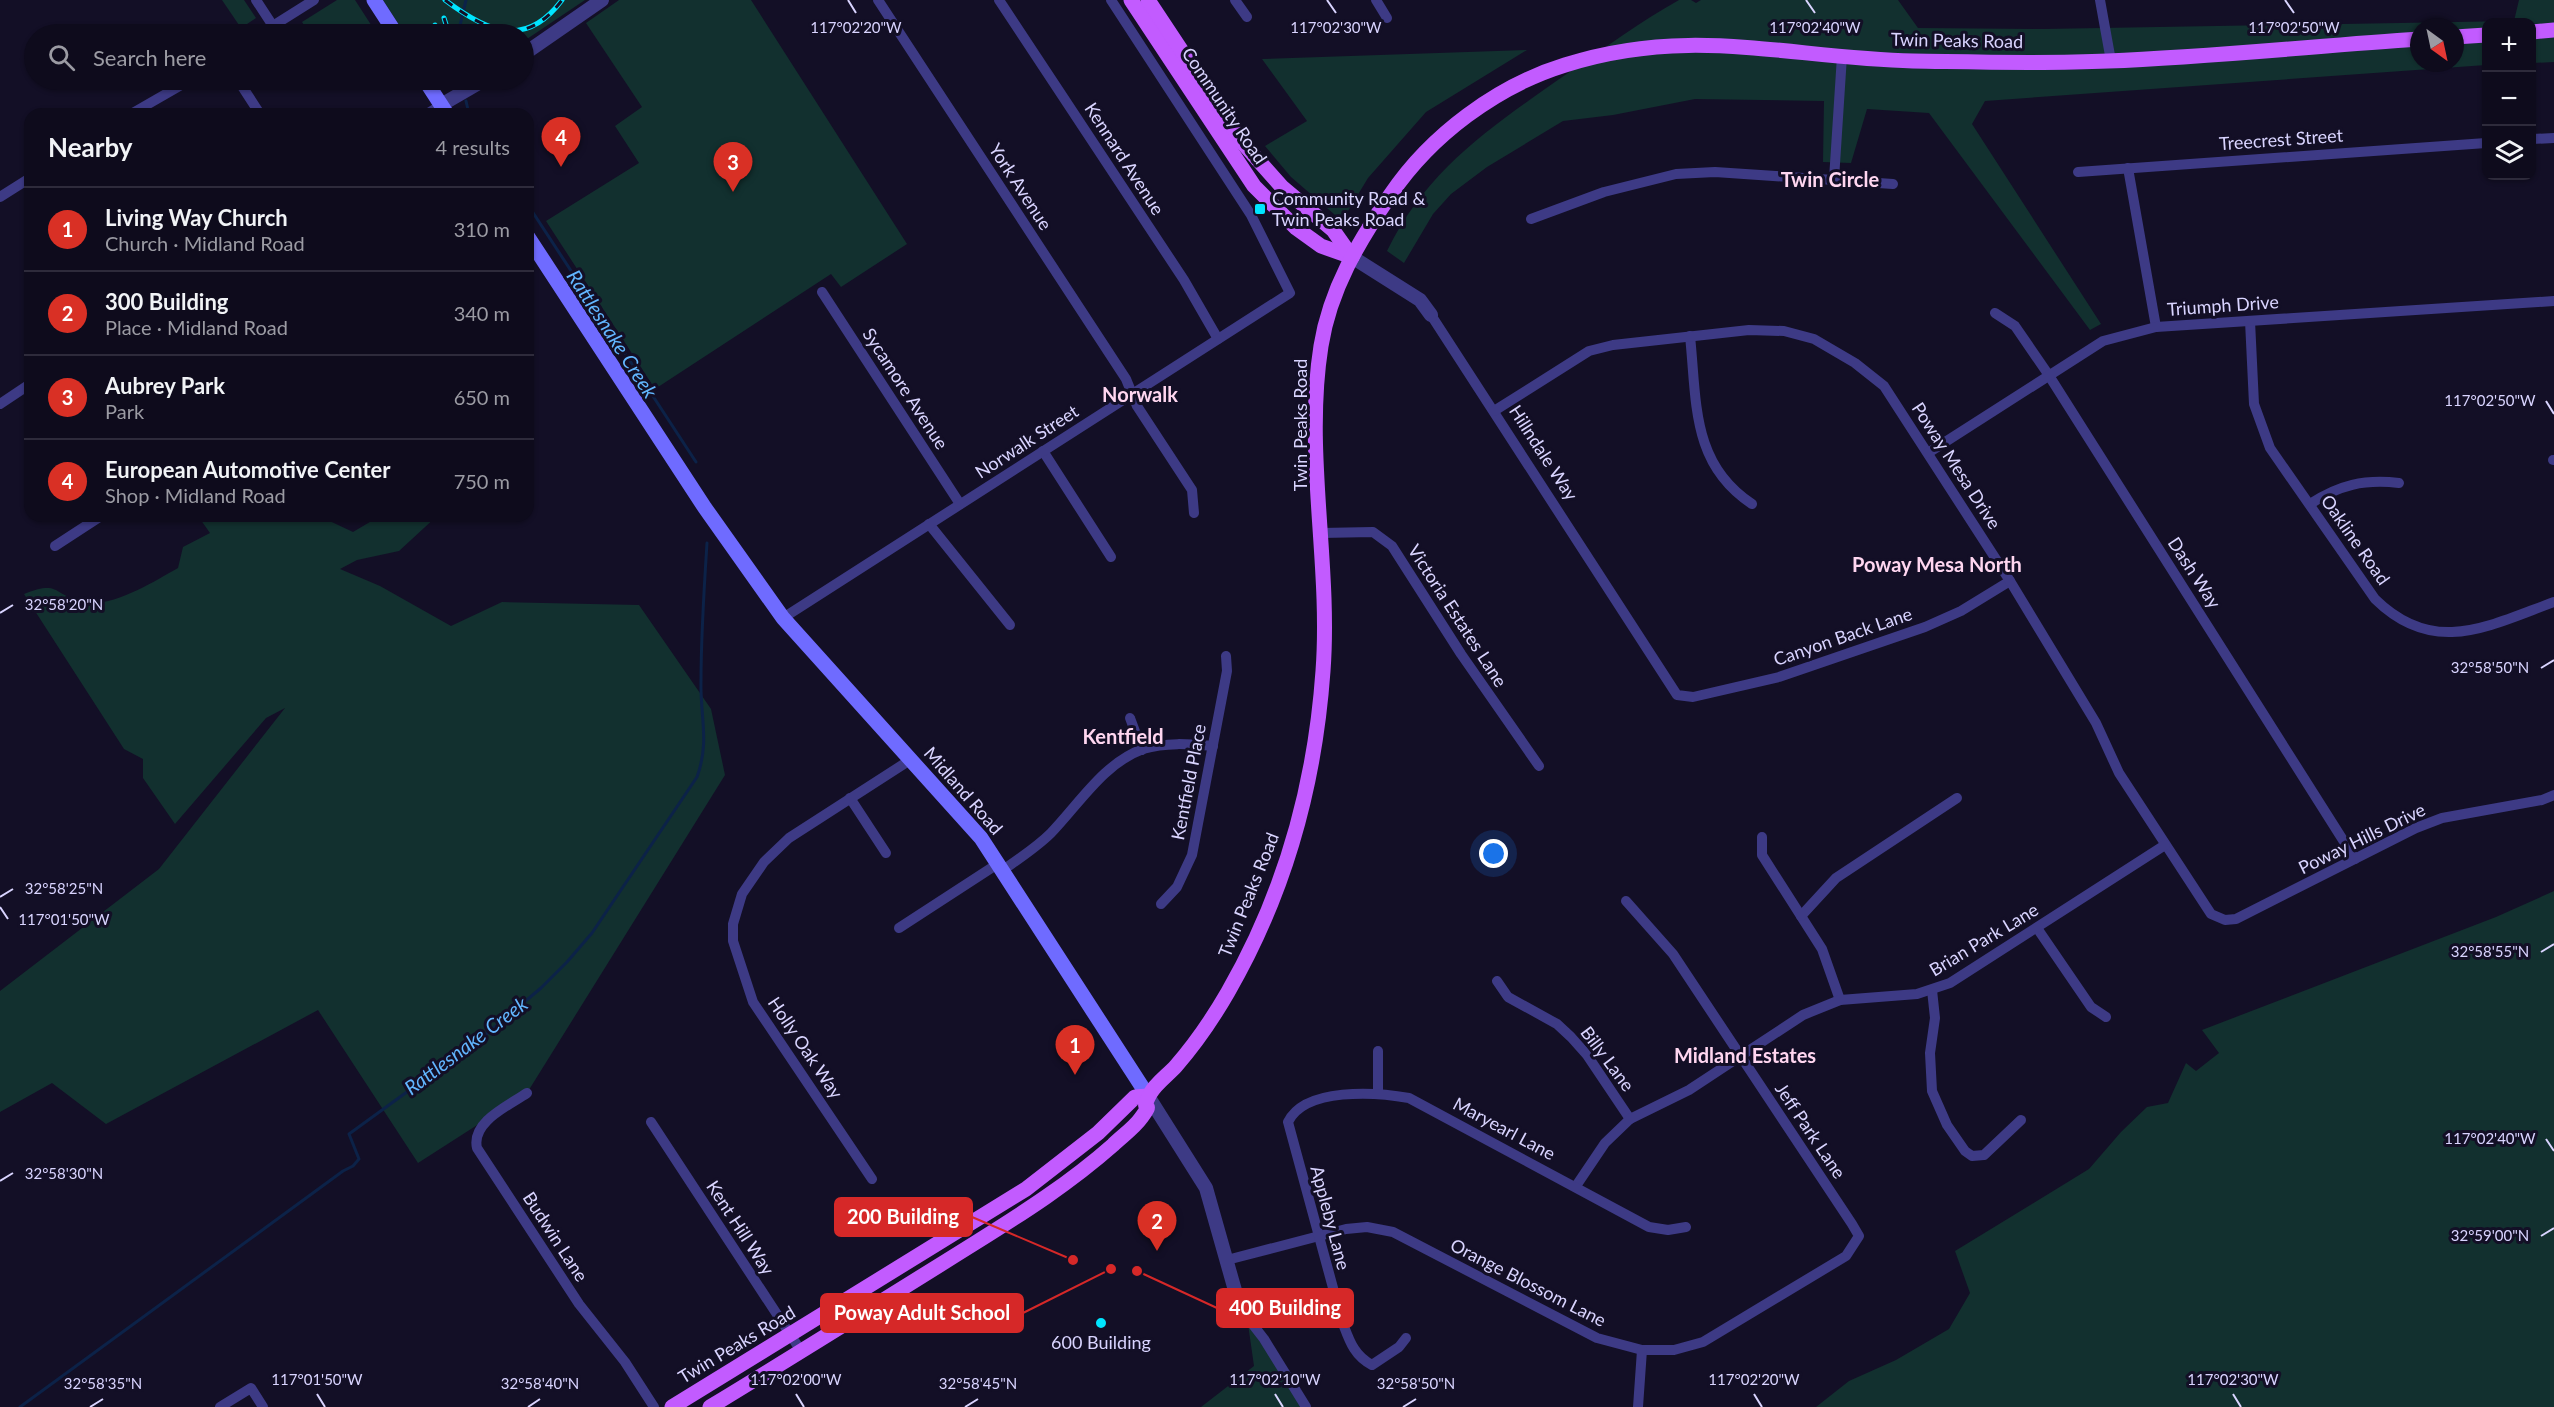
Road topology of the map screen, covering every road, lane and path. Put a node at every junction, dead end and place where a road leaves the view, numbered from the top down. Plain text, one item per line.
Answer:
1 (256, 0) edge
2 (314, 0) edge
3 (374, 0) edge
4 (602, 0) edge
5 (878, 0) edge
6 (999, 0) edge
7 (1111, 0) edge
8 (1131, 0) edge
9 (1148, 0) edge
10 (1235, 0) edge
11 (1376, 0) edge
12 (2100, 0) edge
13 (1247, 17) dead end
14 (1387, 18) dead end
15 (272, 24) edge
16 (276, 24) edge
17 (390, 24) edge
18 (2554, 30) edge
19 (2536, 32) edge
20 (2482, 35) edge
21 (2464, 36) edge
22 (2410, 40) edge
23 (534, 47) edge
24 (1842, 56) junction
25 (2111, 61) junction
26 (173, 90) edge
27 (244, 90) edge
28 (432, 90) edge
29 (470, 90) edge
30 (141, 108) edge
31 (256, 108) edge
32 (443, 108) edge
33 (445, 108) edge
34 (2554, 138) edge
35 (2536, 139) edge
36 (2482, 143) edge
37 (2128, 168) junction
38 (2078, 172) dead end
39 (1834, 179) junction
40 (24, 182) edge
41 (1893, 184) dead end
42 (0, 198) edge
43 (1531, 219) dead end
44 (534, 249) edge
45 (1352, 257) junction
46 (822, 292) dead end
47 (2554, 301) edge
48 (1995, 313) dead end
49 (1431, 315) joint
50 (2250, 321) junction
51 (2156, 327) junction
52 (1690, 336) junction
53 (1218, 339) junction
54 (2048, 374) junction
55 (24, 388) edge
56 (1133, 393) junction
57 (0, 404) edge
58 (1494, 411) junction
59 (1043, 451) junction
60 (1928, 453) junction
61 (2399, 483) dead end
62 (960, 504) junction
63 (1752, 504) dead end
64 (2310, 504) junction
65 (1194, 513) dead end
66 (92, 522) edge
67 (929, 524) junction
68 (1321, 533) junction
69 (54, 546) dead end
70 (1111, 557) dead end
71 (2010, 581) junction
72 (2554, 602) edge
73 (783, 618) junction
74 (1010, 625) dead end
75 (1226, 656) dead end
76 (1677, 695) joint
77 (1130, 718) dead end
78 (1213, 746) junction
79 (1142, 750) junction
80 (910, 760) junction
81 (1539, 766) dead end
82 (2554, 795) edge
83 (850, 798) junction
84 (1957, 798) dead end
85 (1762, 837) dead end
86 (2165, 845) junction
87 (886, 853) dead end
88 (2355, 859) junction
89 (1001, 866) junction
90 (1626, 901) dead end
91 (1161, 904) dead end
92 (1801, 916) junction
93 (2225, 920) joint
94 (899, 928) dead end
95 (2037, 928) junction
96 (1497, 981) dead end
97 (1932, 990) junction
98 (1840, 1000) junction
99 (2106, 1017) dead end
100 (1378, 1051) dead end
101 (1740, 1057) junction
102 (527, 1093) dead end
103 (1378, 1093) junction
104 (1148, 1096) junction
105 (1298, 1108) joint
106 (1630, 1119) junction
107 (2021, 1120) dead end
108 (651, 1122) dead end
109 (872, 1179) dead end
110 (1576, 1186) junction
111 (1686, 1227) dead end
112 (1318, 1236) junction
113 (1859, 1236) joint
114 (1227, 1260) junction
115 (1240, 1308) joint
116 (790, 1335) junction
117 (1406, 1338) dead end
118 (1642, 1350) junction
119 (801, 1351) junction
120 (220, 1407) edge
121 (263, 1407) edge
122 (654, 1407) edge
123 (672, 1407) edge
124 (710, 1407) edge
125 (1306, 1407) edge
126 (1638, 1407) edge

1 - 15 street
2 - 16 street
3 - 17 main road
4 - 23 street
5 - 56 street, York Avenue
6 - 53 street, Kennard Avenue
7 - 53 street, Norwalk Street
8 - 45 main road, Community Road
9 - 45 main road, Community Road
10 - 13 street
11 - 14 street
12 - 25 street
18 - 19 main road
20 - 21 main road
22 - 25 main road, Twin Peaks Road
24 - 25 main road, Twin Peaks Road
24 - 39 street
24 - 45 main road, Twin Peaks Road
26 - 30 street
27 - 31 street
28 - 32 main road
29 - 33 street
34 - 35 street
36 - 37 street, Treecrest Street
37 - 38 street, Treecrest Street
37 - 51 street
39 - 41 street
39 - 43 street
40 - 42 street
44 - 73 main road, Midland Road
45 - 49 street, Hillndale Way
45 - 68 main road, Twin Peaks Road
46 - 62 street, Sycamore Avenue
47 - 50 street, Triumph Drive
48 - 54 street, Dash Way
49 - 58 street, Hillndale Way
50 - 51 street, Triumph Drive
50 - 64 street, Oakline Road
51 - 54 street, Triumph Drive
52 - 58 street, Poway Mesa Drive
52 - 60 street, Poway Mesa Drive
52 - 63 street
53 - 56 street, Norwalk Street
54 - 60 street, Triumph Drive
54 - 88 street, Dash Way
55 - 57 street
56 - 59 street, Norwalk Street
56 - 65 street, York Avenue
58 - 76 street, Hillndale Way
59 - 62 street, Norwalk Street
59 - 70 street
60 - 71 street, Poway Mesa Drive
61 - 64 street
62 - 67 street, Norwalk Street
64 - 72 street, Oakline Road
66 - 69 street
67 - 73 street, Norwalk Street
67 - 74 street
68 - 81 street, Victoria Estates Lane
68 - 104 main road, Twin Peaks Road
71 - 76 street, Canyon Back Lane
71 - 86 street, Poway Mesa Drive
73 - 80 main road, Midland Road
75 - 78 street, Kentfield Place
77 - 79 street
78 - 79 street
78 - 91 street, Kentfield Place
79 - 89 street
80 - 83 street, Holly Oak Way
80 - 89 main road, Midland Road
82 - 88 street, Poway Hills Drive
83 - 87 street
83 - 109 street, Holly Oak Way
84 - 92 street
85 - 92 street
86 - 93 street, Poway Mesa Drive
86 - 95 street, Brian Park Lane
88 - 93 street, Poway Hills Drive
89 - 94 street
89 - 104 main road, Midland Road
90 - 101 street, Jeff Park Lane
92 - 98 street
95 - 97 street, Brian Park Lane
95 - 99 street
96 - 106 street, Billy Lane
97 - 98 street, Brian Park Lane
97 - 107 street
98 - 101 street, Brian Park Lane
100 - 103 street
101 - 106 street, Brian Park Lane
101 - 113 street, Jeff Park Lane
102 - 122 street, Budwin Lane
103 - 105 street, Maryearl Lane
103 - 110 street, Maryearl Lane
104 - 114 street, Midland Road
104 - 116 main road, Twin Peaks Road
104 - 119 main road, Twin Peaks Road
105 - 112 street, Appleby Lane
106 - 110 street, Brian Park Lane
108 - 116 street, Kent Hill Way
110 - 111 street, Maryearl Lane
112 - 114 street, Orange Blossom Lane
112 - 117 street, Appleby Lane
112 - 118 street, Orange Blossom Lane
113 - 118 street, Orange Blossom Lane
114 - 115 street, Midland Road
115 - 125 street, Midland Road
116 - 119 street, Kent Hill Way
116 - 123 main road, Twin Peaks Road
118 - 126 street
119 - 124 main road, Twin Peaks Road
120 - 121 street

